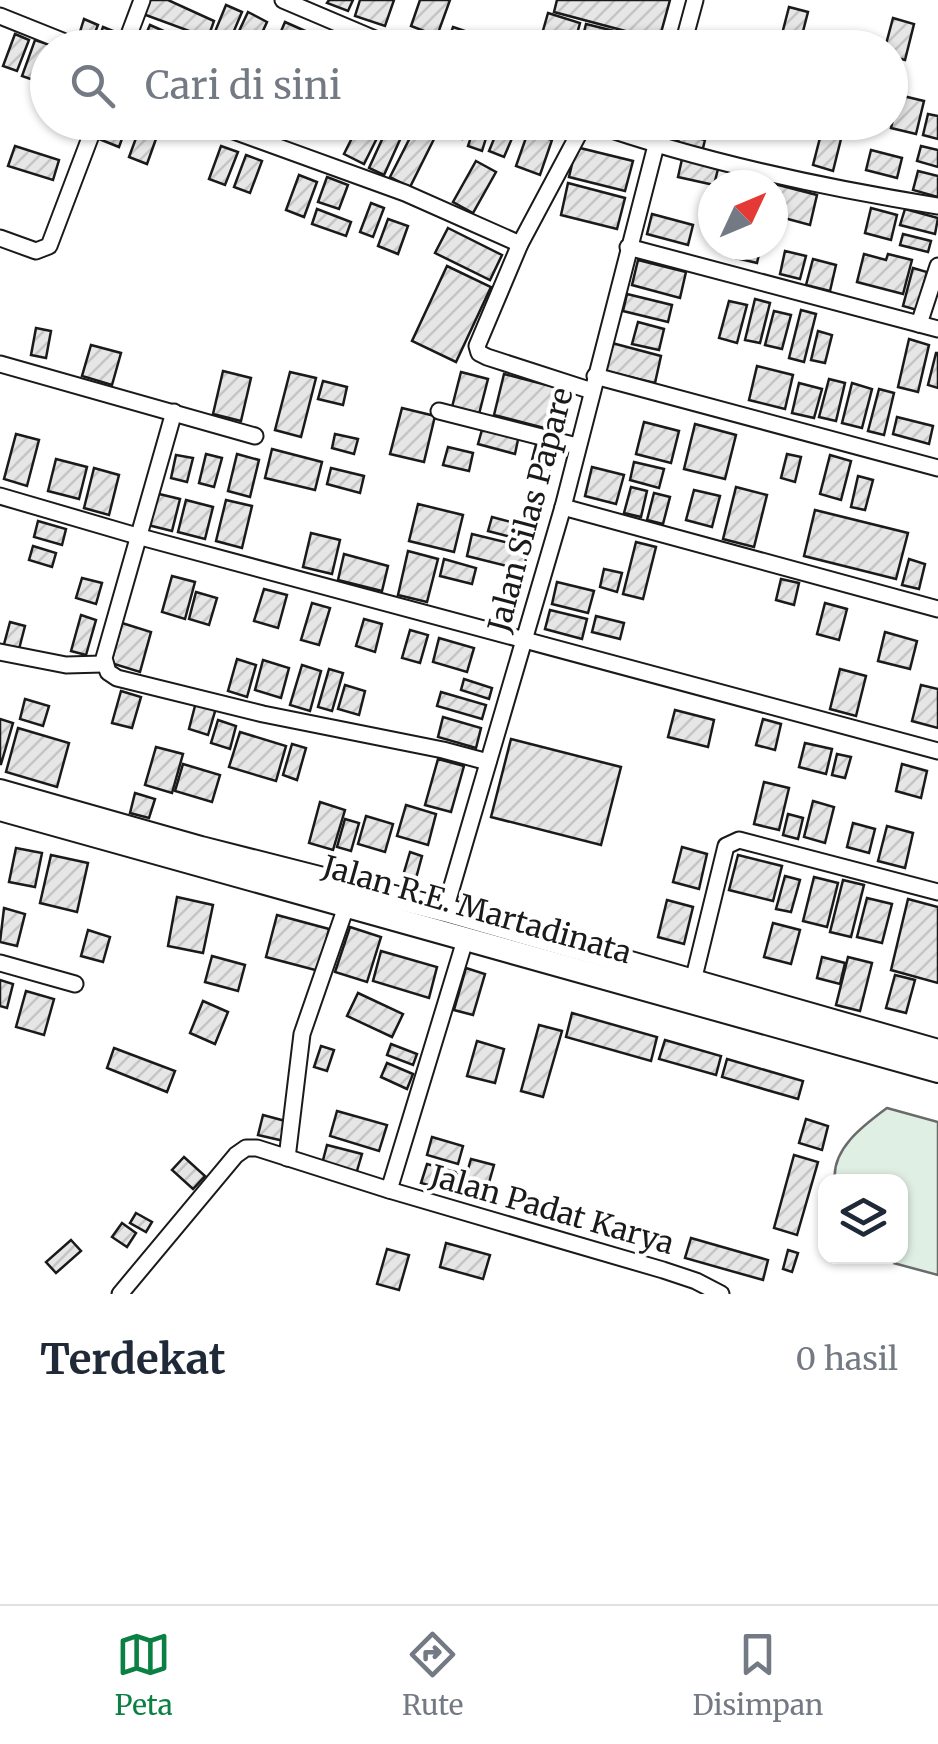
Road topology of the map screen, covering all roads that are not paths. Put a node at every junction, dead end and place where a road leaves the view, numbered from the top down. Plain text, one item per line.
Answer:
1 (142, 0) edge
2 (283, 0) edge
3 (695, 0) edge
4 (0, 16) edge
5 (35, 30) edge
6 (131, 30) edge
7 (354, 30) edge
8 (687, 30) edge
9 (89, 140) edge
10 (259, 140) edge
11 (577, 140) edge
12 (639, 140) edge
13 (658, 140) edge
14 (656, 146) junction
15 (938, 206) edge
16 (0, 238) edge
17 (520, 244) junction
18 (628, 247) junction
19 (938, 266) edge
20 (919, 324) junction
21 (938, 329) edge
22 (0, 364) edge
23 (594, 383) junction
24 (439, 411) dead end
25 (174, 412) junction
26 (255, 436) dead end
27 (578, 446) junction
28 (938, 468) edge
29 (0, 496) edge
30 (562, 508) junction
31 (137, 536) junction
32 (938, 610) edge
33 (525, 641) junction
34 (0, 652) edge
35 (103, 664) junction
36 (938, 751) edge
37 (488, 762) junction
38 (0, 791) edge
39 (0, 809) edge
40 (31, 809) junction
41 (938, 892) edge
42 (347, 904) junction
43 (445, 910) junction
44 (466, 937) junction
45 (0, 964) edge
46 (693, 981) junction
47 (74, 984) dead end
48 (938, 1051) edge
49 (938, 1070) edge
50 (287, 1158) junction
51 (389, 1190) junction
52 (120, 1294) edge
53 (721, 1294) edge

1 - 6 street
2 - 7 street
3 - 8 street
4 - 5 street
9 - 16 street
10 - 17 street
11 - 17 street
12 - 14 street
13 - 14 street, Jalan Silas Papare
14 - 15 street
14 - 18 street, Jalan Silas Papare
17 - 23 street
18 - 20 street
18 - 23 street, Jalan Silas Papare
19 - 20 street
20 - 21 street
22 - 25 street
23 - 27 street, Jalan Silas Papare
23 - 28 street
24 - 27 street
25 - 26 street
25 - 31 street
27 - 30 street, Jalan Silas Papare
29 - 31 street
30 - 32 street
30 - 33 street, Jalan Silas Papare
31 - 33 street
31 - 35 street
33 - 36 street
33 - 37 street, Jalan Silas Papare
34 - 35 street
35 - 37 street
37 - 43 street, Jalan Silas Papare
38 - 40 highway, Jalan R.E. Martadinata
39 - 40 highway, Jalan R.E. Martadinata
40 - 42 highway, Jalan R.E. Martadinata
40 - 43 highway, Jalan R.E. Martadinata
41 - 46 street
42 - 44 highway, Jalan R.E. Martadinata
42 - 50 street
43 - 46 highway, Jalan R.E. Martadinata
44 - 49 highway, Jalan R.E. Martadinata
44 - 51 street, Jalan Padat Karya
45 - 47 street
46 - 48 highway, Jalan R.E. Martadinata
50 - 51 street
50 - 52 street
51 - 53 street, Jalan Padat Karya

